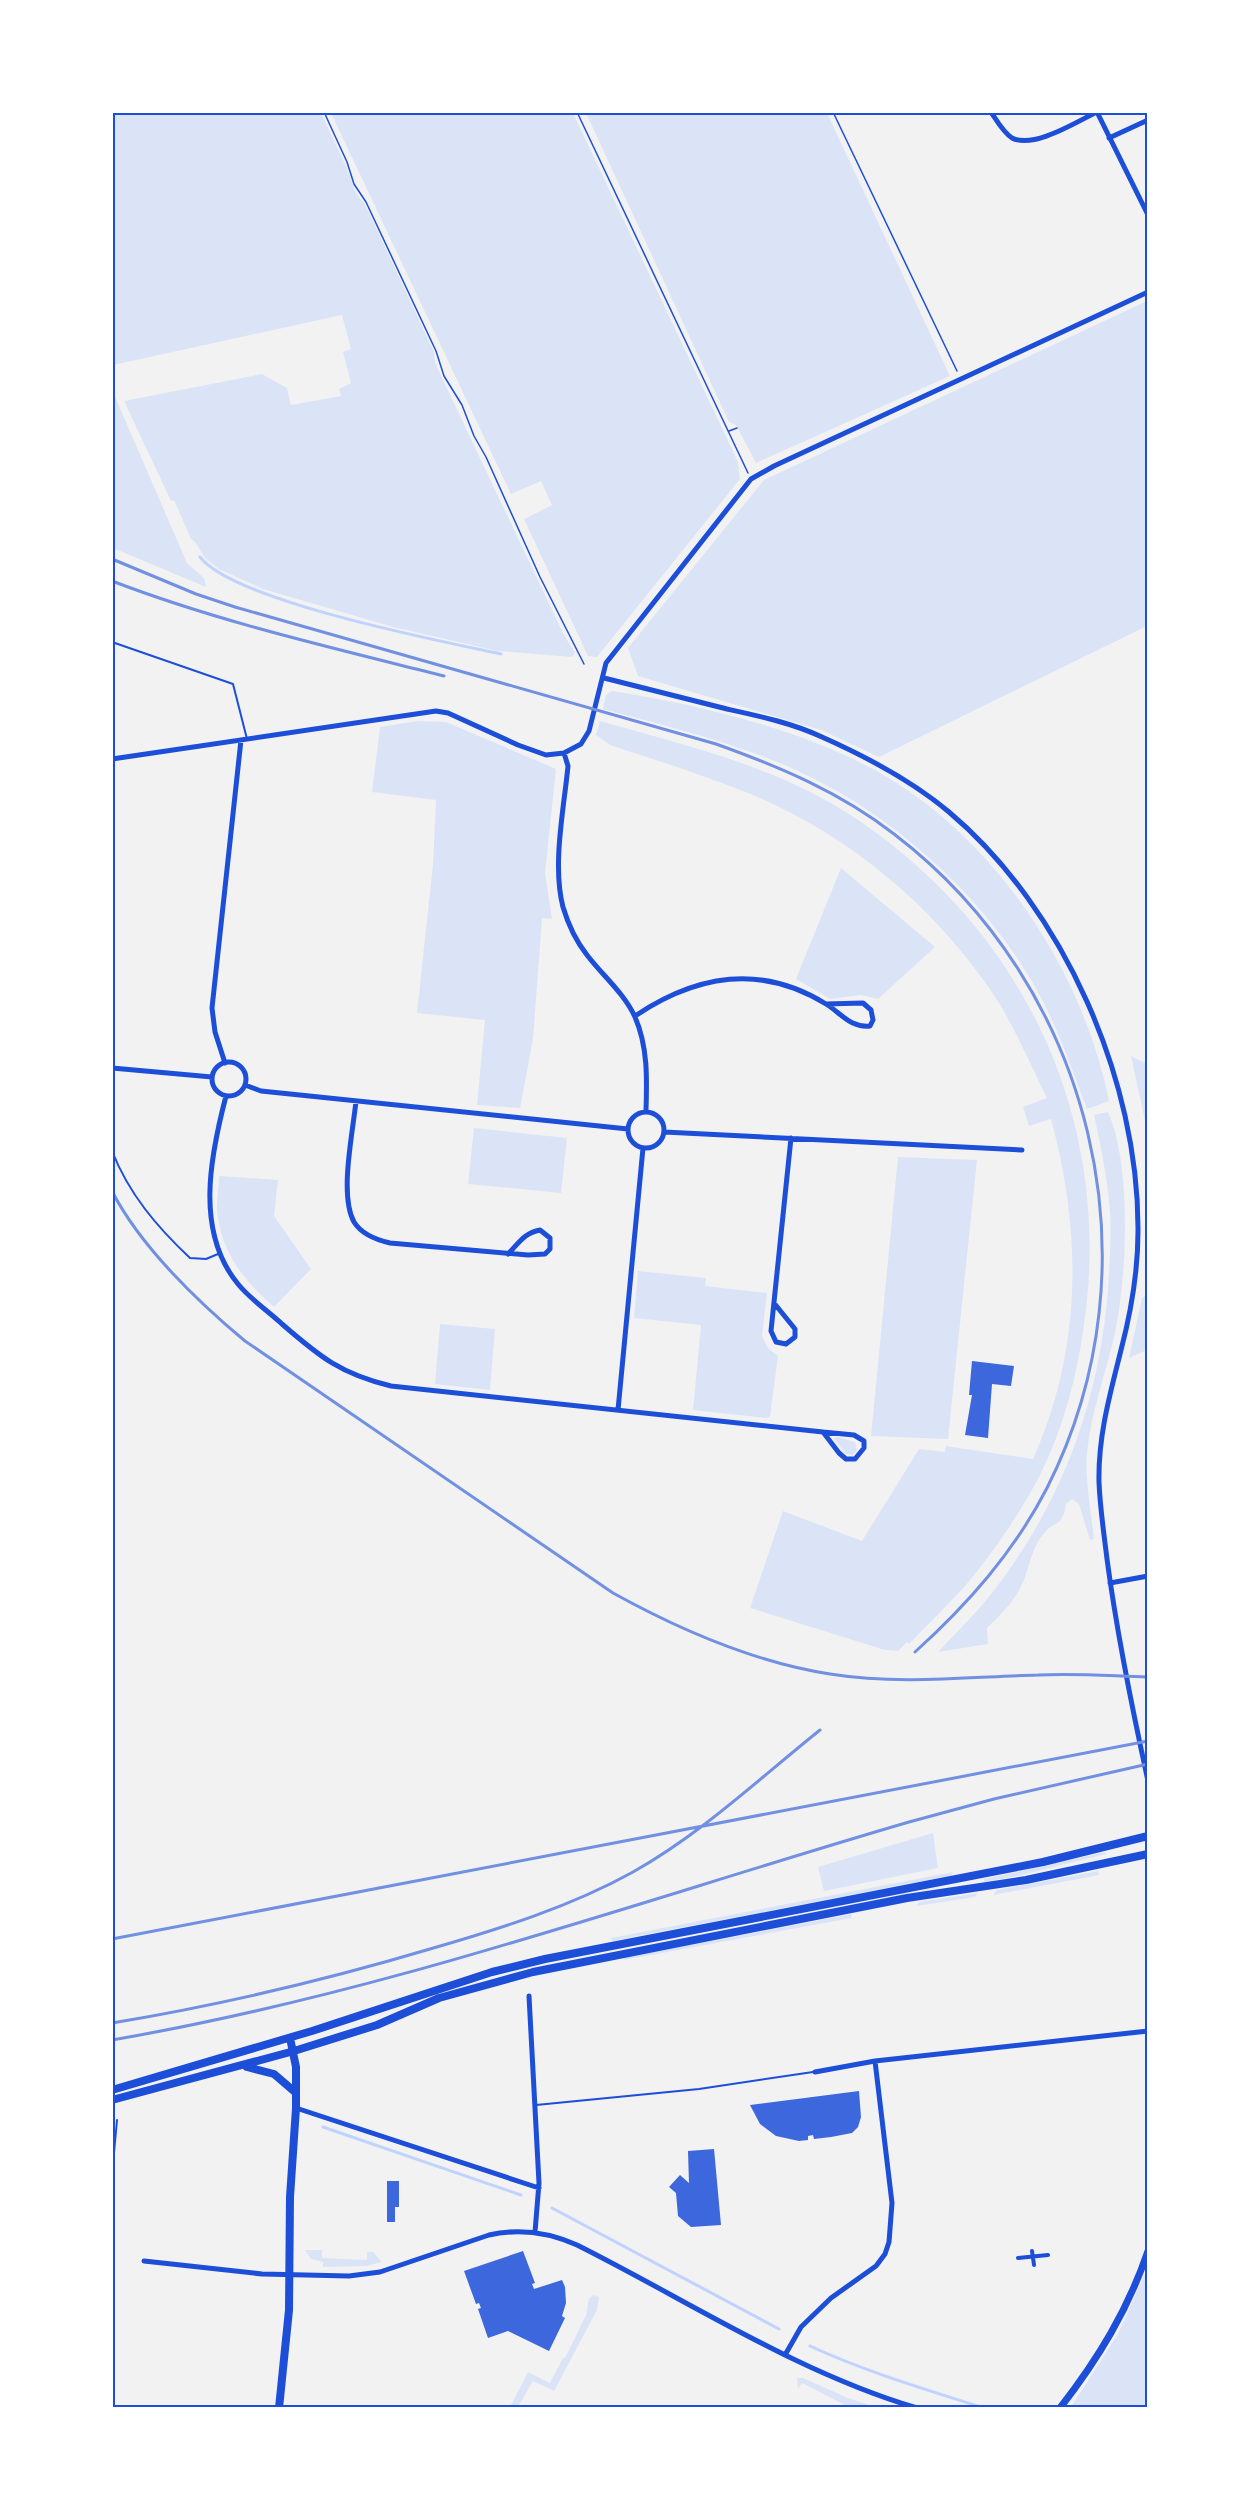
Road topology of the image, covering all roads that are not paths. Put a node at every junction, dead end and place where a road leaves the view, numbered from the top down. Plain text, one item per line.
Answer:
1 (991, 112) edge
2 (1097, 112) edge
3 (1148, 120) edge
4 (1109, 138) junction
5 (1148, 215) edge
6 (1148, 292) edge
7 (112, 642) edge
8 (604, 678) junction
9 (244, 739) junction
10 (564, 753) junction
11 (112, 759) edge
12 (826, 1004) junction
13 (634, 1016) junction
14 (225, 1063) junction
15 (112, 1068) edge
16 (212, 1077) junction
17 (245, 1085) junction
18 (226, 1096) junction
19 (356, 1101) junction
20 (646, 1111) junction
21 (628, 1129) junction
22 (664, 1132) junction
23 (791, 1138) junction
24 (643, 1148) junction
25 (1022, 1150) dead end
26 (112, 1151) edge
27 (218, 1254) junction
28 (508, 1254) junction
29 (774, 1304) junction
30 (618, 1410) junction
31 (824, 1432) junction
32 (1148, 1576) edge
33 (1110, 1583) junction
34 (1148, 1781) edge
35 (1148, 1836) edge
36 (1148, 1854) edge
37 (529, 1996) dead end
38 (1148, 2031) edge
39 (290, 2038) junction
40 (294, 2051) junction
41 (875, 2061) junction
42 (242, 2066) junction
43 (815, 2072) joint
44 (112, 2090) edge
45 (296, 2092) junction
46 (112, 2100) edge
47 (536, 2105) junction
48 (296, 2108) junction
49 (117, 2120) dead end
50 (112, 2175) edge
51 (539, 2188) junction
52 (535, 2232) junction
53 (1032, 2250) dead end
54 (1148, 2252) edge
55 (1048, 2255) dead end
56 (1033, 2256) junction
57 (1018, 2258) dead end
58 (144, 2261) dead end
59 (1034, 2265) dead end
60 (290, 2276) junction
61 (786, 2355) junction
62 (279, 2408) edge
63 (917, 2408) edge
64 (1060, 2408) edge

1 - 2 street
2 - 4 street
3 - 4 street
4 - 5 street
6 - 8 street
7 - 9 lane
8 - 10 street
8 - 33 street
9 - 10 street
9 - 11 street
9 - 14 street
10 - 13 street
12 - 12 street
12 - 13 street
13 - 20 street
14 - 16 street
14 - 17 street
15 - 16 street
16 - 18 street
17 - 18 street
17 - 19 street
18 - 27 street
19 - 21 street
19 - 28 street
20 - 21 street
20 - 22 street
21 - 24 street
22 - 23 street
22 - 24 street
23 - 25 street
23 - 29 street
24 - 30 street
26 - 27 lane
27 - 30 street
28 - 28 street
29 - 29 street
30 - 31 street
31 - 31 street
32 - 33 street
33 - 34 street
35 - 39 main road
36 - 40 main road
37 - 47 street
38 - 41 street
39 - 40 main road
39 - 44 main road
40 - 42 main road
40 - 45 main road
41 - 43 street
41 - 61 street
42 - 45 main road
42 - 46 main road
43 - 47 lane
45 - 48 main road
47 - 51 street
48 - 51 street
48 - 60 main road
49 - 50 lane
51 - 52 street
52 - 60 street
52 - 61 street
53 - 56 street
54 - 64 street
55 - 56 street
56 - 57 street
56 - 59 street
58 - 60 street
60 - 62 main road
61 - 63 street

